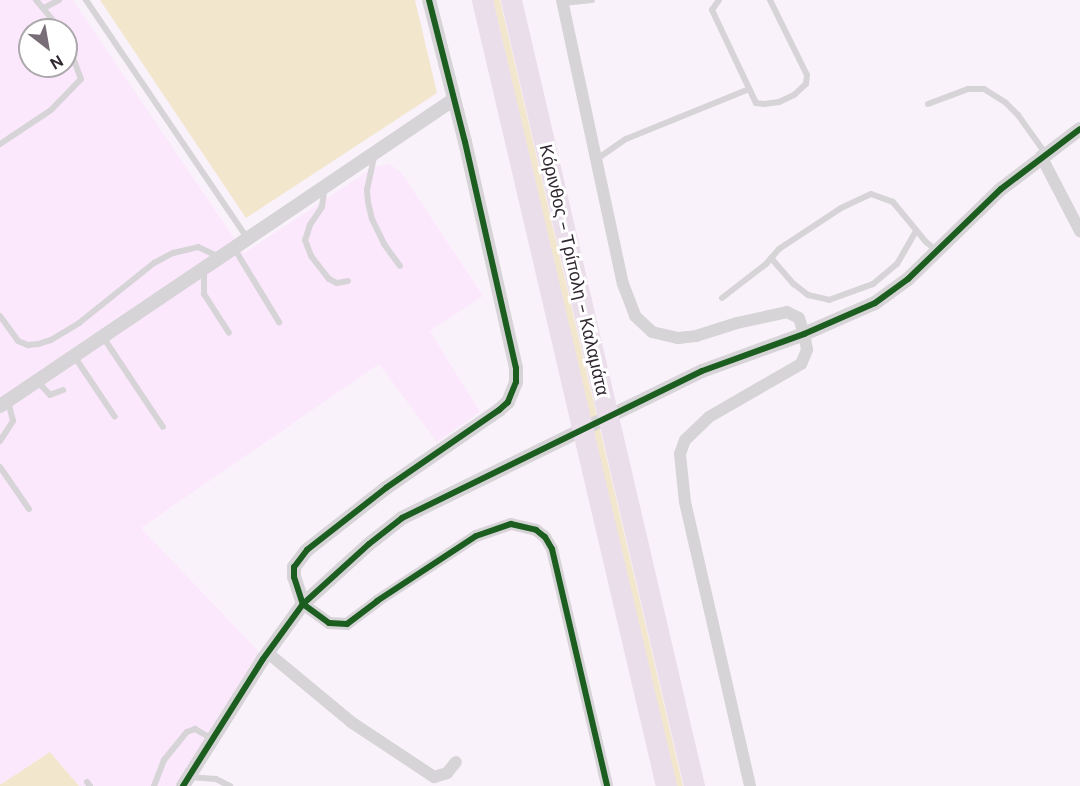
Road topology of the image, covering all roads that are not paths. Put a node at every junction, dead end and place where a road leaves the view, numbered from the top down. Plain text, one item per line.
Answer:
1 (36, 0) edge
2 (59, 0) edge
3 (86, 0) edge
4 (429, 0) edge
5 (482, 0) edge
6 (511, 0) edge
7 (592, 0) edge
8 (719, 0) edge
9 (770, 0) edge
10 (562, 1) edge
11 (44, 8) junction
12 (52, 18) edge
13 (78, 71) edge
14 (749, 89) junction
15 (453, 100) junction
16 (928, 104) dead end
17 (1080, 129) edge
18 (0, 144) edge
19 (377, 151) junction
20 (1043, 155) junction
21 (597, 159) junction
22 (325, 186) junction
23 (916, 231) junction
24 (1080, 231) edge
25 (247, 239) junction
26 (234, 248) junction
27 (936, 250) junction
28 (219, 258) junction
29 (771, 258) junction
30 (400, 266) dead end
31 (204, 268) junction
32 (348, 281) dead end
33 (722, 298) dead end
34 (0, 316) edge
35 (279, 322) dead end
36 (229, 333) dead end
37 (804, 334) junction
38 (103, 337) junction
39 (74, 356) junction
40 (37, 381) junction
41 (63, 390) dead end
42 (4, 403) edge
43 (115, 417) dead end
44 (163, 427) dead end
45 (0, 441) edge
46 (0, 467) edge
47 (29, 509) dead end
48 (303, 603) junction
49 (268, 653) junction
50 (212, 739) junction
51 (456, 762) dead end
52 (185, 782) edge
53 (154, 786) edge
54 (230, 786) edge
55 (607, 786) edge
56 (666, 786) edge
57 (694, 786) edge
58 (750, 786) edge

1 - 11 lane
2 - 11 lane
3 - 25 lane
4 - 15 street
5 - 56 highway, Κόρινθος - Τρίπολη - Καλαμάτα
6 - 57 highway, Κόρινθος - Τρίπολη - Καλαμάτα
7 - 10 lane
8 - 14 lane
9 - 14 lane
10 - 21 street
11 - 12 lane
13 - 18 lane
14 - 21 lane
15 - 19 street
15 - 48 street
16 - 20 lane
17 - 20 street
19 - 22 street
19 - 30 lane
20 - 24 street
20 - 27 street
21 - 37 street
22 - 25 street
22 - 32 lane
23 - 27 lane
23 - 29 lane
23 - 29 lane
25 - 26 street
26 - 28 street
26 - 35 lane
27 - 37 street
28 - 31 street
28 - 34 lane
29 - 33 lane
31 - 36 lane
31 - 38 street
37 - 48 street
37 - 58 street
38 - 39 street
38 - 44 lane
39 - 40 street
39 - 43 lane
40 - 41 lane
40 - 42 street
42 - 45 lane
46 - 47 lane
48 - 49 street
48 - 55 street
49 - 50 street
49 - 51 street
50 - 52 street
50 - 53 lane
52 - 54 lane

